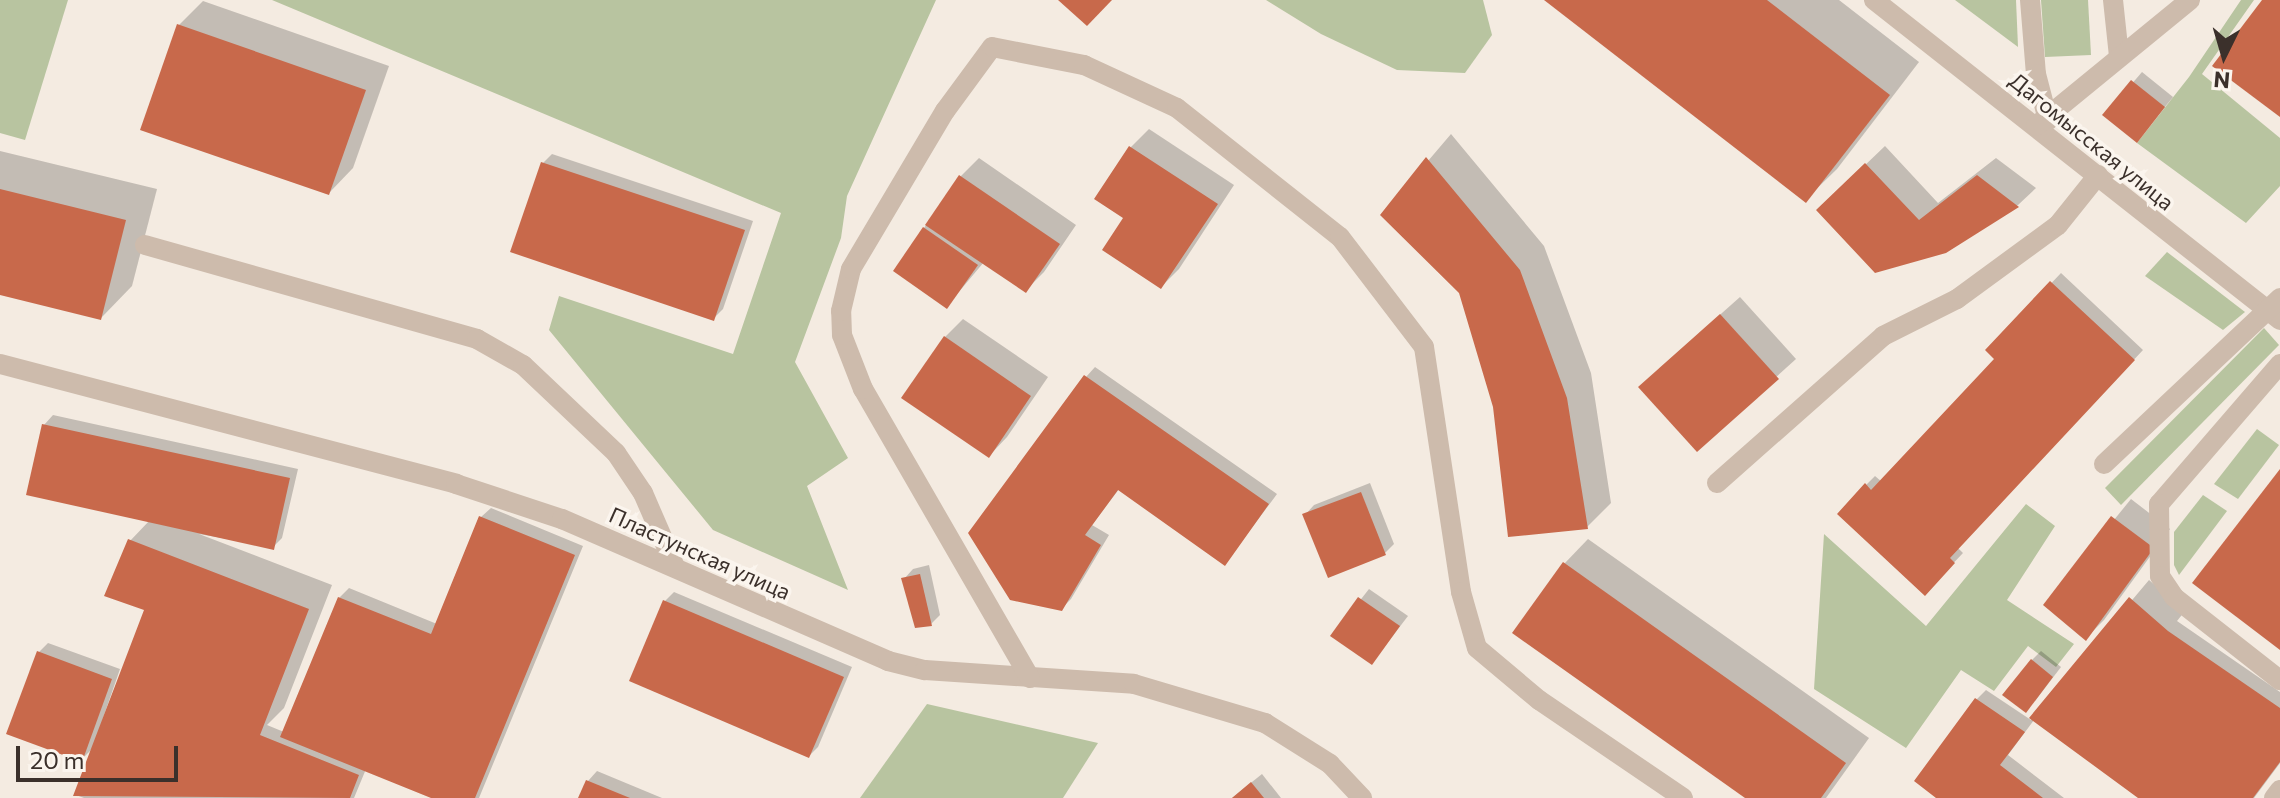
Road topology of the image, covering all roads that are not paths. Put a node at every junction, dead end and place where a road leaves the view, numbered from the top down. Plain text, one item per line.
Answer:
1 (2030, 0) edge
2 (2113, 0) edge
3 (2190, 0) edge
4 (1876, 1) edge
5 (2119, 56) junction
6 (2042, 123) junction
7 (2098, 175) junction
8 (145, 245) dead end
9 (2276, 309) edge
10 (0, 364) edge
11 (2280, 364) edge
12 (2104, 464) dead end
13 (1717, 483) dead end
14 (675, 567) junction
15 (1030, 678) junction
16 (2280, 680) edge
17 (2280, 790) edge
18 (1362, 798) edge
19 (1683, 798) edge
20 (2274, 798) edge

1 - 6 street
2 - 5 street
3 - 5 street
4 - 6 street, Дагомысская улица
5 - 6 street
6 - 7 street, Дагомысская улица
7 - 9 street, Дагомысская улица
7 - 13 street
8 - 14 street
9 - 12 street
10 - 14 street, Пластунская улица
11 - 16 street
14 - 15 street, Пластунская улица
15 - 18 street, Пластунская улица
15 - 19 street
17 - 20 street

